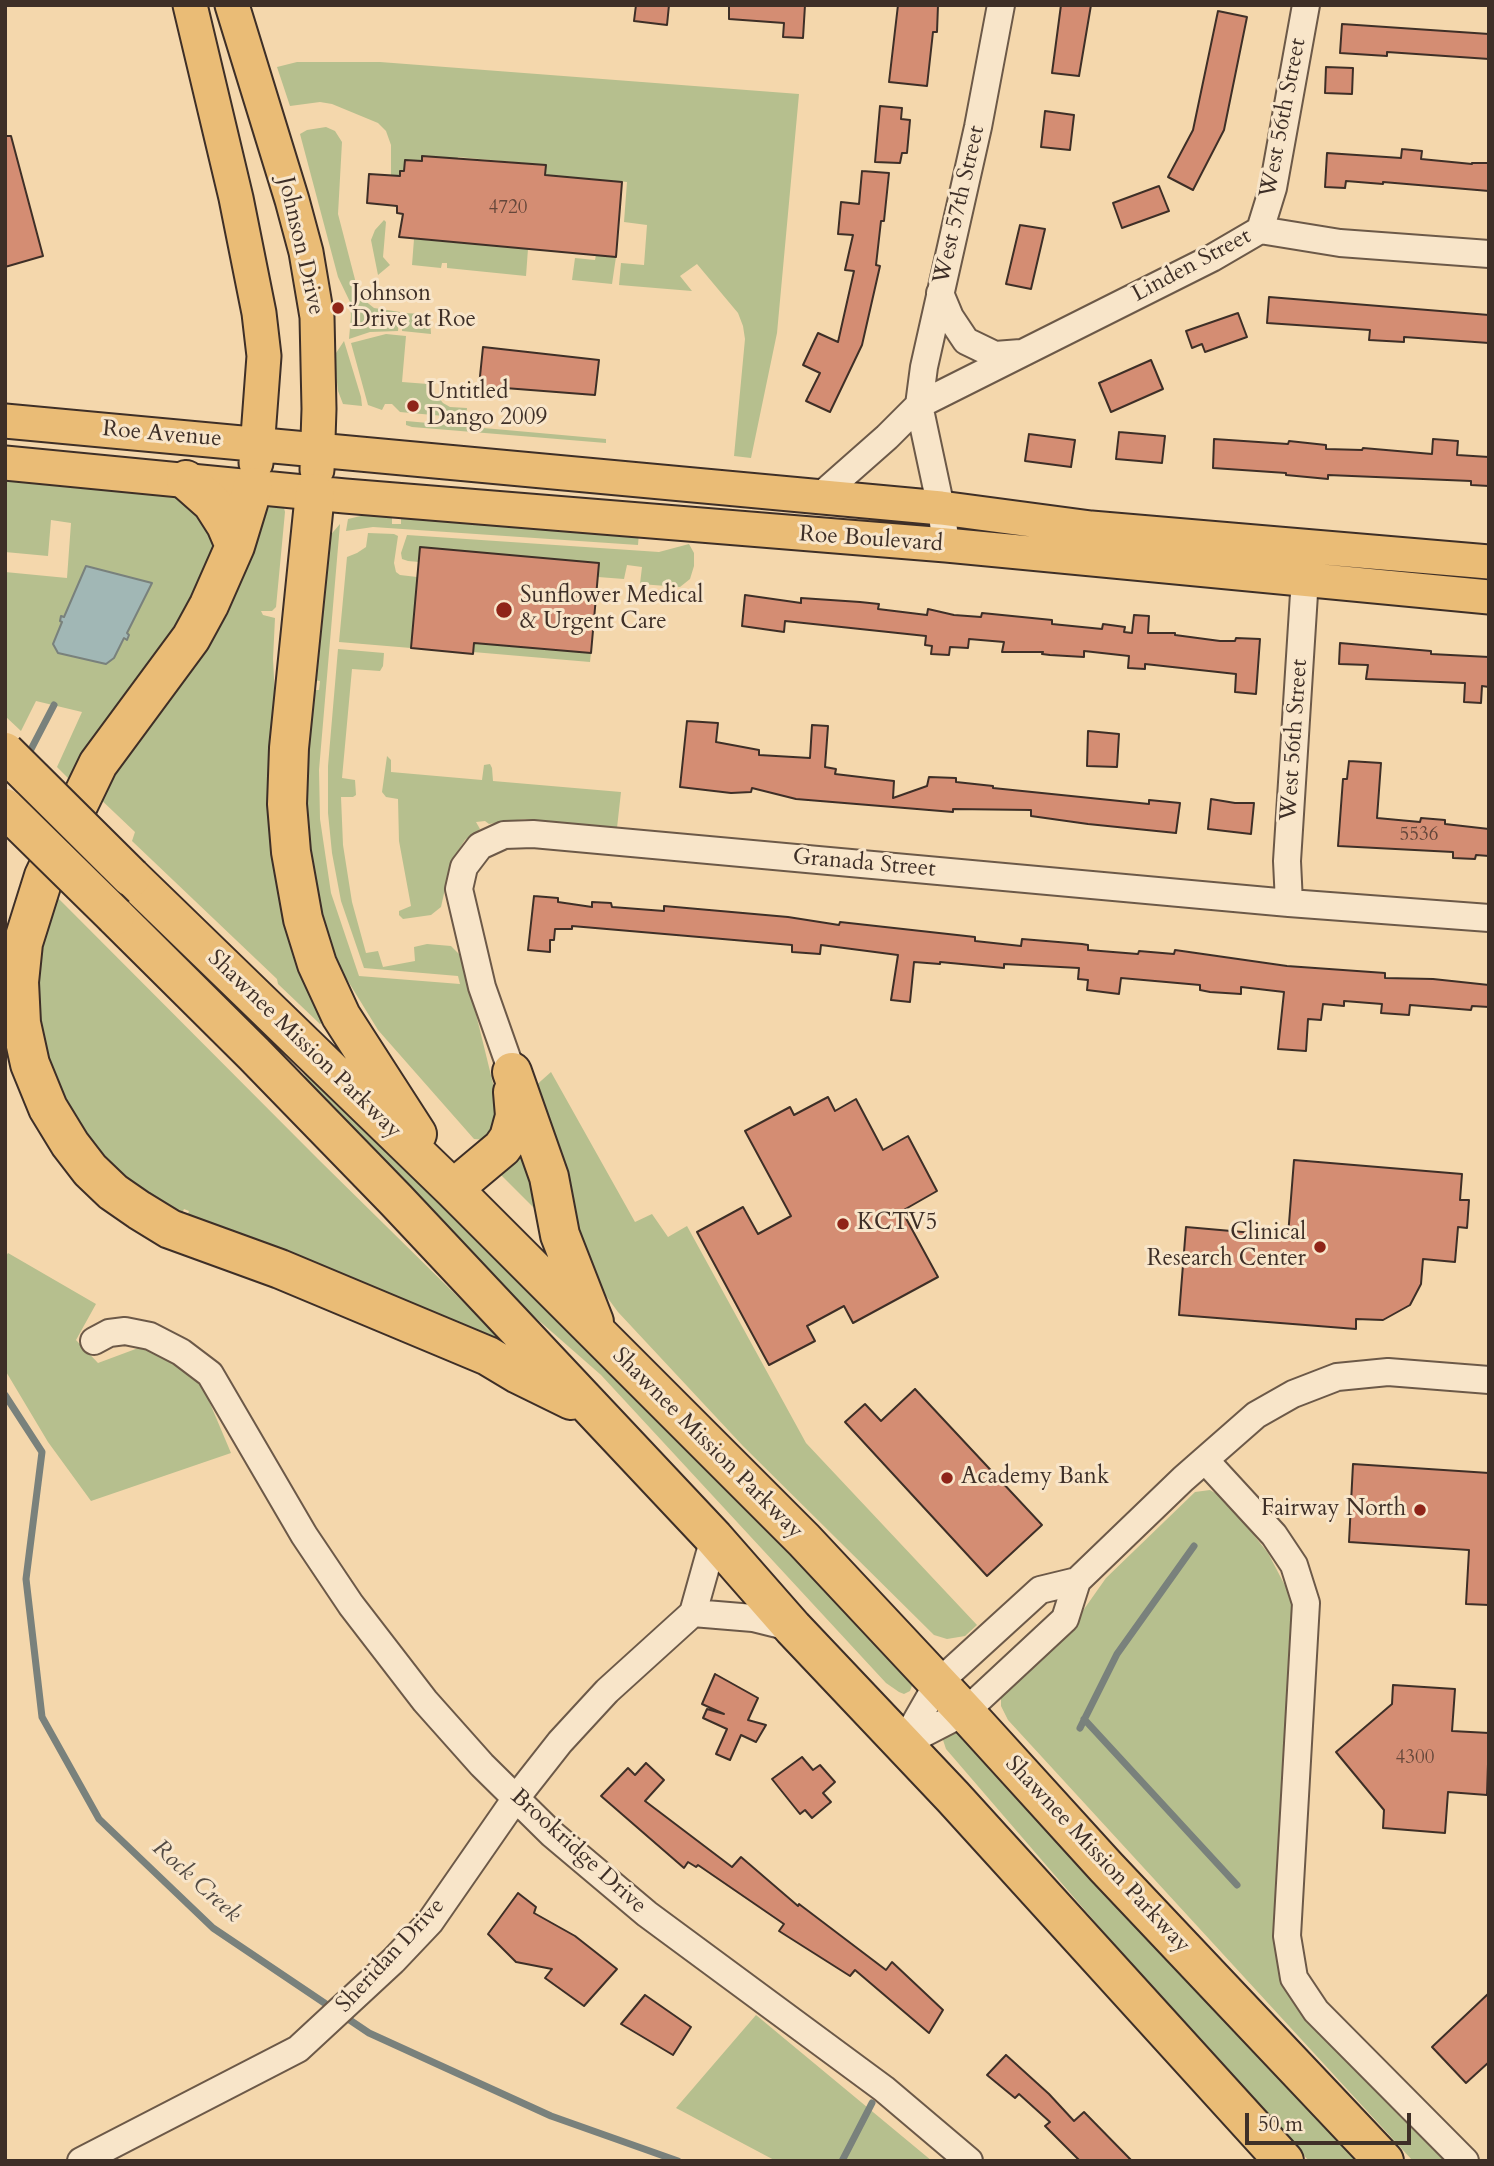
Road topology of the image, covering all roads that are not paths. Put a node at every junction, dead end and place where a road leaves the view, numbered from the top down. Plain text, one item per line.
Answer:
1 (190, 5) edge
2 (232, 5) edge
3 (1001, 5) edge
4 (1306, 5) edge
5 (1260, 230) junction
6 (1489, 254) edge
7 (940, 293) junction
8 (1023, 353) junction
9 (919, 405) junction
10 (5, 421) edge
11 (258, 444) junction
12 (319, 449) junction
13 (5, 463) edge
14 (186, 480) junction
15 (253, 487) junction
16 (315, 493) junction
17 (819, 497) junction
18 (941, 508) junction
19 (946, 545) junction
20 (235, 546) junction
21 (1489, 562) edge
22 (1305, 578) junction
23 (1489, 597) edge
24 (5, 752) edge
25 (5, 808) edge
26 (1289, 903) junction
27 (1489, 918) edge
28 (512, 1072) junction
29 (453, 1189) junction
30 (600, 1337) junction
31 (94, 1341) dead end
32 (1489, 1380) edge
33 (593, 1410) junction
34 (1205, 1460) junction
35 (714, 1538) junction
36 (1077, 1581) junction
37 (693, 1613) junction
38 (793, 1628) junction
39 (938, 1683) junction
40 (965, 1712) junction
41 (903, 1744) junction
42 (516, 1798) junction
43 (81, 2161) edge
44 (969, 2161) edge
45 (1284, 2161) edge
46 (1384, 2161) edge
47 (1465, 2161) edge

1 - 11 main road
2 - 12 main road, Johnson Drive
3 - 7 street, West 57th Street
4 - 5 street, West 56th Street
5 - 6 street, Linden Street
5 - 8 street, Linden Street
7 - 8 street
7 - 9 street, West 57th Street
8 - 9 street, Linden Street
9 - 17 street
9 - 18 street, West 57th Street
10 - 11 main road, Roe Avenue
11 - 12 main road, Roe Avenue
11 - 15 main road
12 - 16 main road, Johnson Drive
12 - 17 main road, Roe Boulevard
13 - 14 main road, Roe Avenue
14 - 15 main road, Roe Avenue
14 - 20 highway
15 - 16 main road, Roe Boulevard
15 - 20 highway
16 - 19 main road, Roe Boulevard
16 - 29 highway
17 - 18 main road, Roe Boulevard
18 - 19 street, West 57th Street
18 - 21 main road, Roe Boulevard
19 - 22 main road, Roe Boulevard
20 - 33 highway
22 - 23 main road, Roe Boulevard
22 - 26 street, West 56th Street
24 - 29 highway, Shawnee Mission Parkway, bridge
25 - 33 highway, Shawnee Mission Parkway, bridge
26 - 27 street, Granada Street
26 - 28 street, Granada Street
28 - 29 highway
28 - 30 highway
29 - 30 highway, Shawnee Mission Parkway
30 - 39 highway, Shawnee Mission Parkway
31 - 42 street, Brookridge Drive
32 - 34 street
33 - 35 highway, Shawnee Mission Parkway
34 - 36 street
34 - 47 street
35 - 37 street
35 - 38 highway, Shawnee Mission Parkway
36 - 39 street
36 - 40 street
37 - 38 street
37 - 42 street, Sheridan Drive
38 - 41 highway, Shawnee Mission Parkway
39 - 40 highway, Shawnee Mission Parkway
39 - 41 street
40 - 41 street
40 - 46 highway, Shawnee Mission Parkway
41 - 45 highway, Shawnee Mission Parkway
42 - 43 street, Sheridan Drive
42 - 44 street, Brookridge Drive

